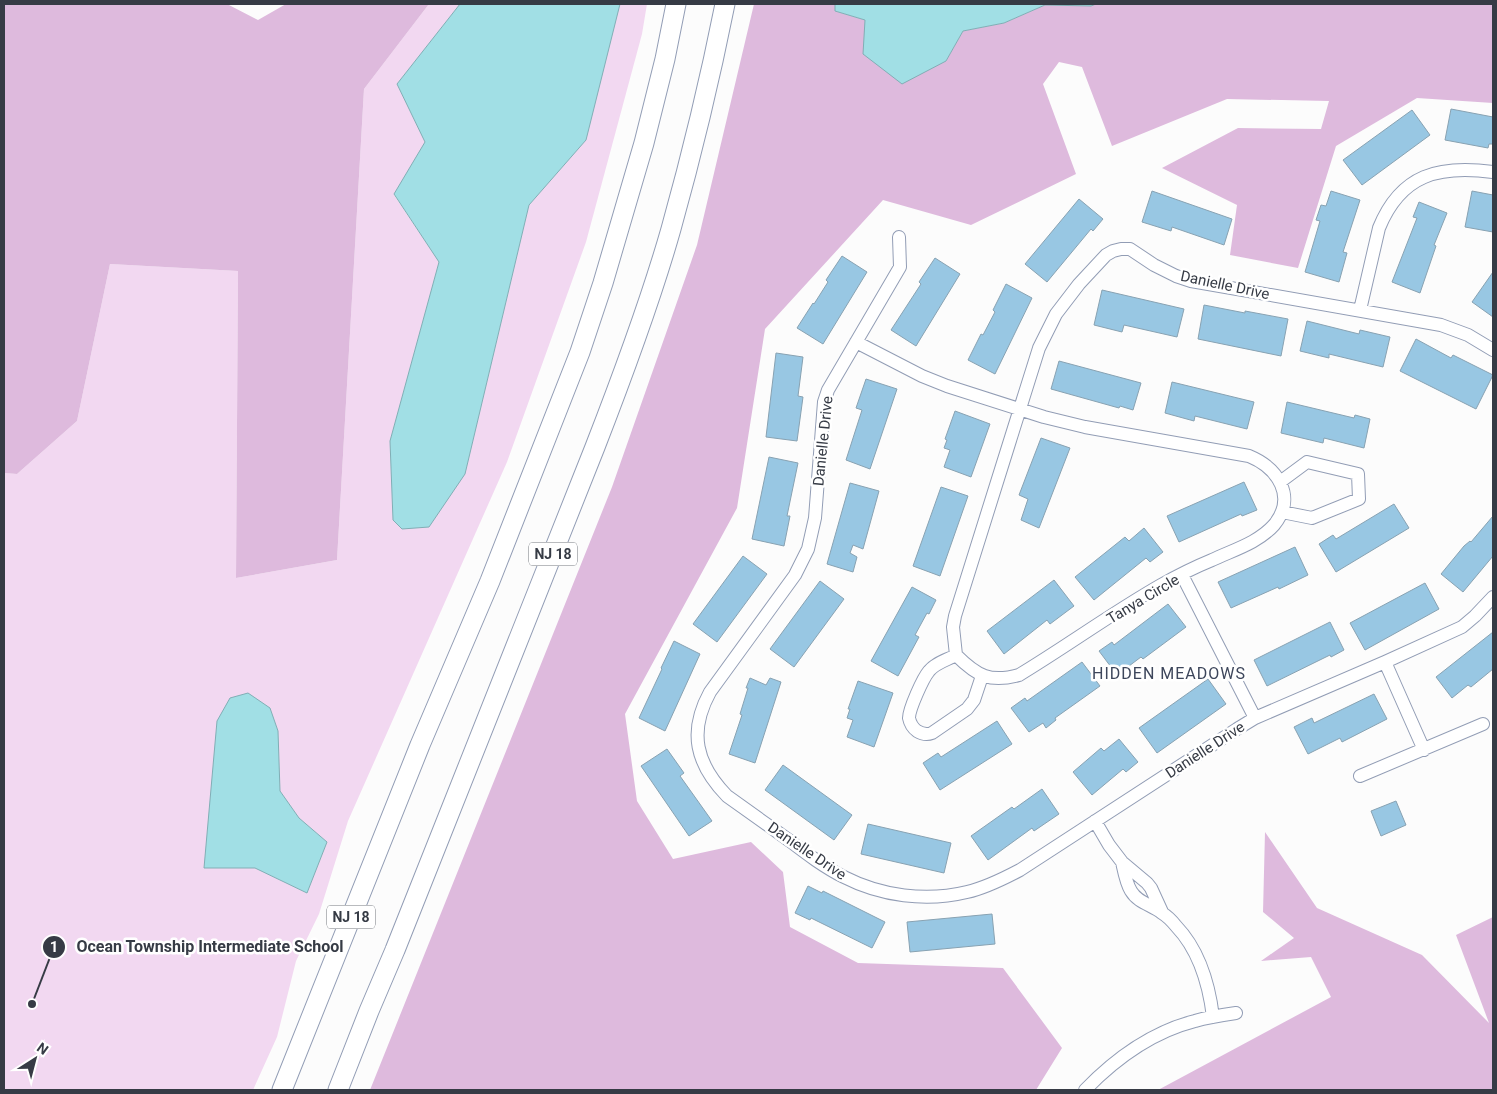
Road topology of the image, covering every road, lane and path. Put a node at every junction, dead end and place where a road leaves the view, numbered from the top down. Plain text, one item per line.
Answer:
1 (676, 4) edge
2 (725, 4) edge
3 (1493, 172) edge
4 (900, 237) dead end
5 (1360, 310) junction
6 (856, 342) junction
7 (1493, 350) edge
8 (1020, 409) junction
9 (1280, 482) junction
10 (1282, 512) junction
11 (1182, 574) junction
12 (1493, 598) edge
13 (956, 655) junction
14 (1385, 662) junction
15 (982, 676) junction
16 (1255, 718) junction
17 (1483, 724) dead end
18 (1424, 750) junction
19 (1360, 776) dead end
20 (1095, 822) junction
21 (1122, 862) junction
22 (1162, 912) junction
23 (395, 950) junction
24 (1236, 1013) dead end
25 (1213, 1017) junction
26 (282, 1090) edge
27 (338, 1090) edge
28 (349, 1090) edge
29 (1085, 1090) edge

1 - 26 highway, NJ 18
2 - 23 highway, NJ 18
3 - 5 street
4 - 6 street, Danielle Drive
5 - 7 street, Danielle Drive
5 - 8 street, Danielle Drive
6 - 8 street
6 - 20 street, Danielle Drive
8 - 9 street
8 - 13 street
9 - 10 street
9 - 10 street
10 - 11 street, Tanya Circle
11 - 15 street, Tanya Circle
11 - 16 street
12 - 14 street, Danielle Drive
13 - 15 street
13 - 15 street
14 - 16 street, Danielle Drive
14 - 18 street
16 - 20 street, Danielle Drive
17 - 18 street
18 - 19 street
20 - 21 street
21 - 22 street
21 - 22 street
22 - 25 street
23 - 27 highway, NJ 18
23 - 28 highway
24 - 25 street
25 - 29 street

